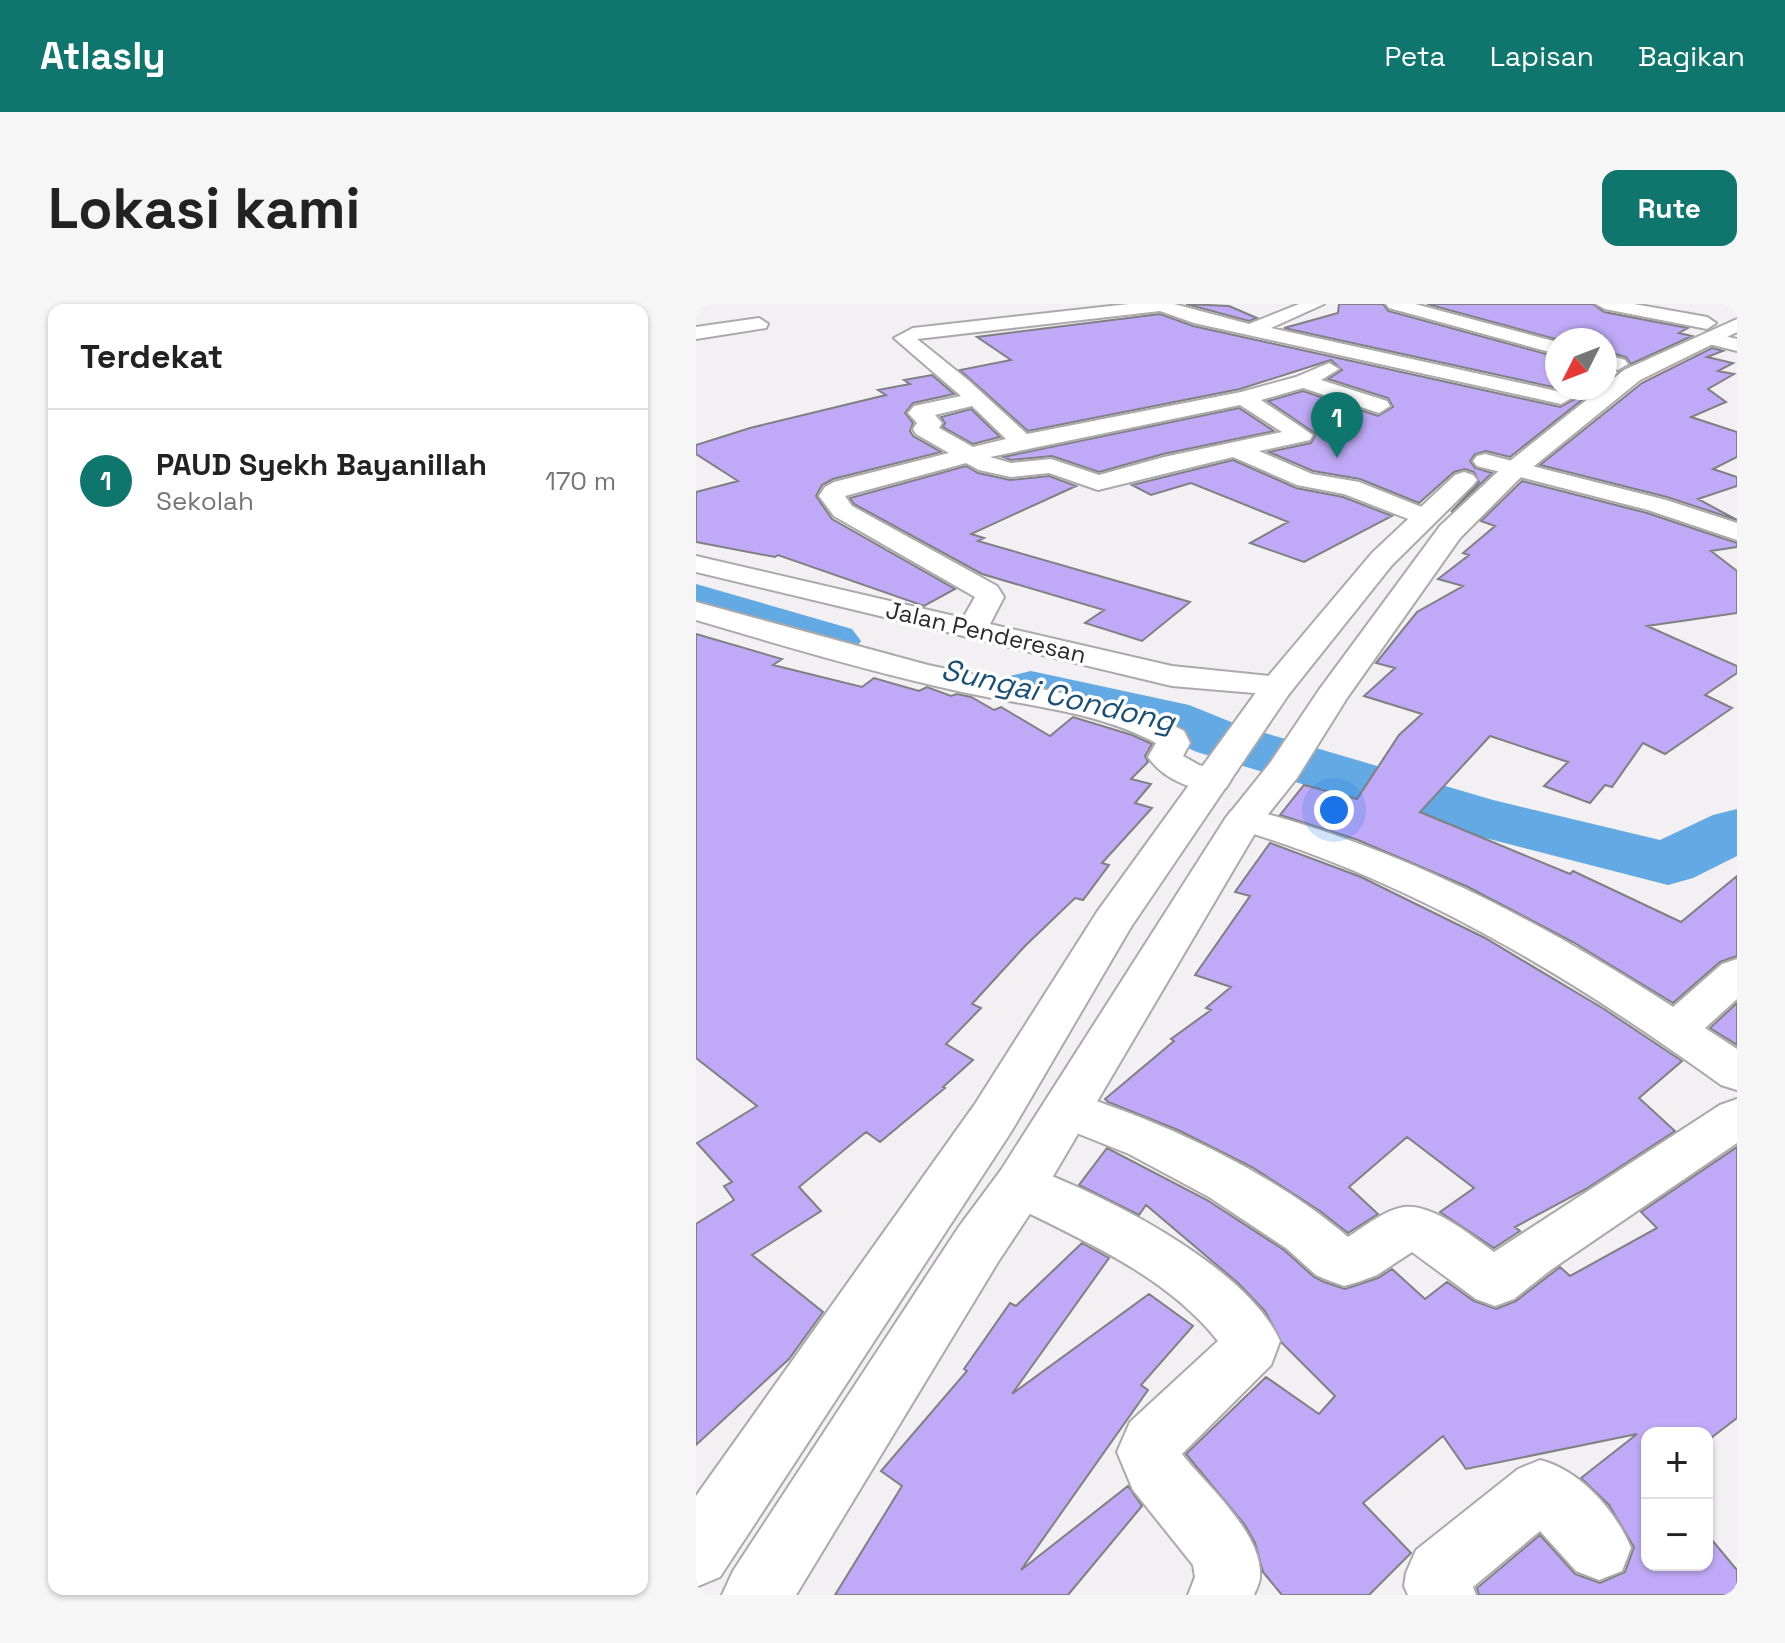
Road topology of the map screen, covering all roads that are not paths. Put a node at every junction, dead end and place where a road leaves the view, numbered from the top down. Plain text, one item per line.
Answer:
1 (1315, 304) edge
2 (1395, 304) edge
3 (1605, 304) edge
4 (1158, 305) edge
5 (1737, 308) edge
6 (759, 324) dead end
7 (1737, 325) edge
8 (1255, 328) junction
9 (1707, 331) junction
10 (696, 333) edge
11 (1379, 337) dead end
12 (1545, 345) edge
13 (1737, 345) edge
14 (1335, 347) junction
15 (1363, 353) junction
16 (1617, 362) edge
17 (1303, 381) junction
18 (1545, 388) edge
19 (1244, 398) junction
20 (977, 399) junction
21 (1560, 400) edge
22 (1379, 406) dead end
23 (1022, 442) junction
24 (1235, 449) junction
25 (967, 454) junction
26 (1485, 461) junction
27 (1365, 470) dead end
28 (1514, 470) junction
29 (1448, 496) junction
30 (1425, 517) junction
31 (1737, 532) edge
32 (696, 564) edge
33 (696, 611) edge
34 (972, 629) junction
35 (1278, 686) junction
36 (1229, 785) junction
37 (1737, 974) edge
38 (1675, 1030) junction
39 (1737, 1073) edge
40 (993, 1118) junction
41 (1737, 1118) edge
42 (1058, 1121) junction
43 (1020, 1185) junction
44 (1599, 1548) dead end
45 (696, 1553) edge
46 (757, 1595) edge
47 (1221, 1595) edge
48 (1443, 1595) edge

1 - 8 street
2 - 12 street
3 - 9 street
4 - 8 street
4 - 20 street
5 - 9 highway
6 - 10 street
7 - 9 highway
8 - 14 street
9 - 13 street
9 - 16 highway
9 - 28 highway
11 - 14 street
14 - 15 street
15 - 17 street
15 - 18 street
17 - 19 street
17 - 22 street
19 - 23 street
19 - 24 street
20 - 23 street
20 - 25 street
21 - 26 highway
23 - 25 street
24 - 25 street
24 - 30 street
25 - 34 street
26 - 28 street
26 - 29 highway
27 - 29 street
28 - 31 street
28 - 36 highway
29 - 30 highway
30 - 35 highway
32 - 34 street, Jalan Penderesan
33 - 36 street
34 - 35 street, Jalan Penderesan
35 - 36 highway
36 - 38 street
36 - 40 highway
36 - 42 highway
37 - 38 street
38 - 39 street
40 - 42 highway
40 - 45 highway
41 - 42 street
42 - 43 highway
43 - 46 highway
43 - 47 street
44 - 48 street

